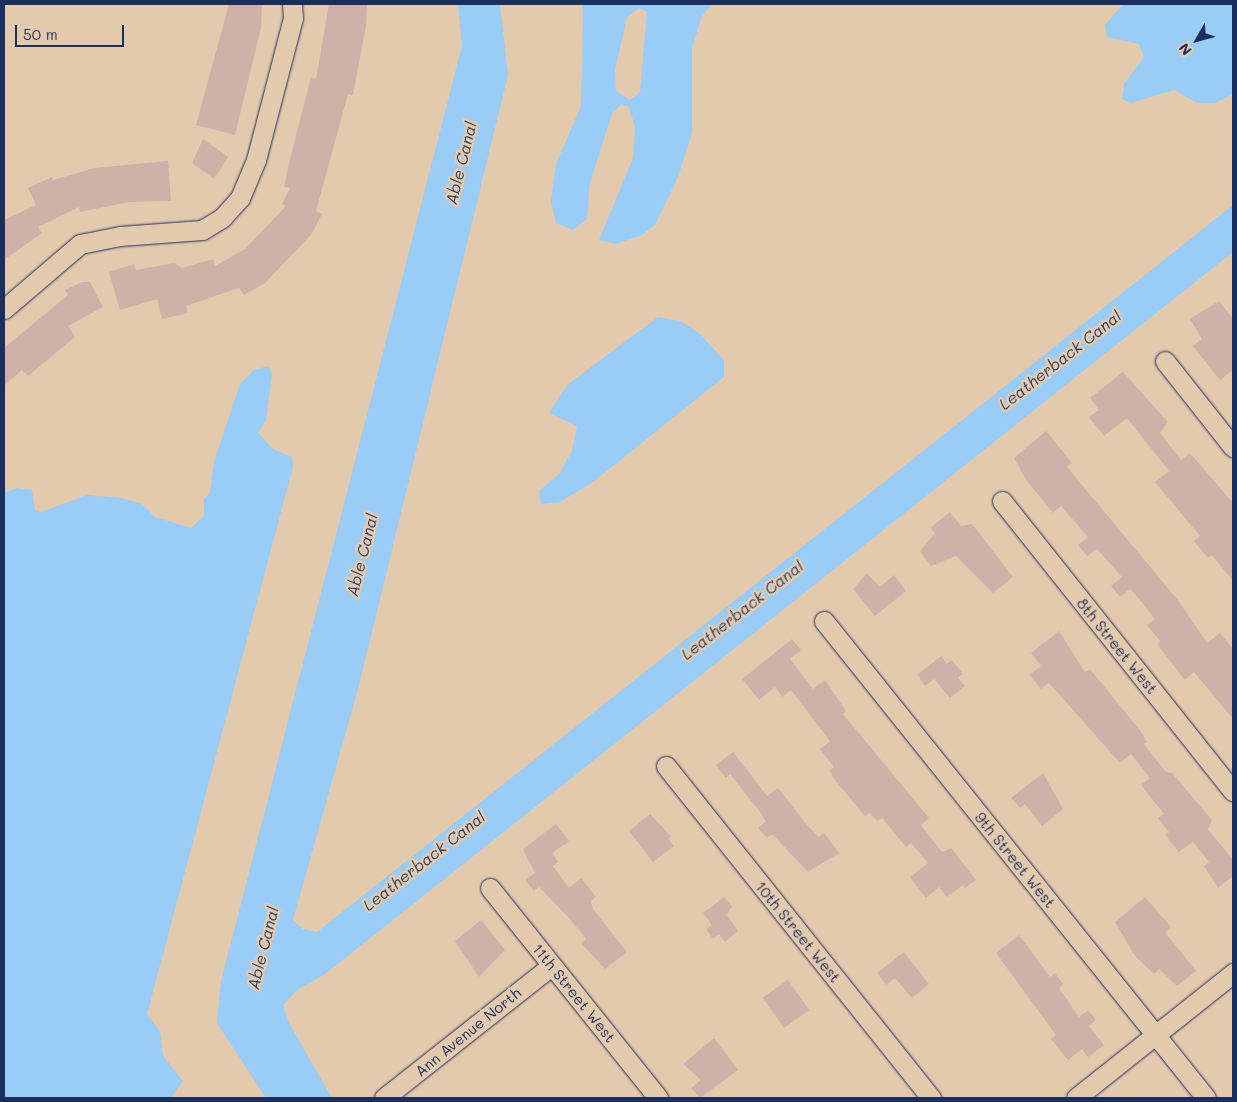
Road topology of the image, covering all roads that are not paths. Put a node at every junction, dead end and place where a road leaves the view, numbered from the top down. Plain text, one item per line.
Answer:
1 (292, 4) edge
2 (4, 309) edge
3 (1165, 361) dead end
4 (1233, 447) edge
5 (1002, 501) dead end
6 (824, 620) dead end
7 (666, 766) dead end
8 (1233, 791) edge
9 (490, 888) dead end
10 (551, 966) junction
11 (1233, 973) edge
12 (1156, 1035) junction
13 (384, 1098) edge
14 (658, 1098) edge
15 (931, 1098) edge
16 (1076, 1098) edge
17 (1206, 1098) edge

1 - 2 street
3 - 4 street
5 - 8 street, 8th Street West
6 - 12 street, 9th Street West
7 - 15 street, 10th Street West
9 - 10 street, 11th Street West
10 - 13 street, Ann Avenue North
10 - 14 street, 11th Street West
11 - 12 street
12 - 16 street
12 - 17 street, 9th Street West

